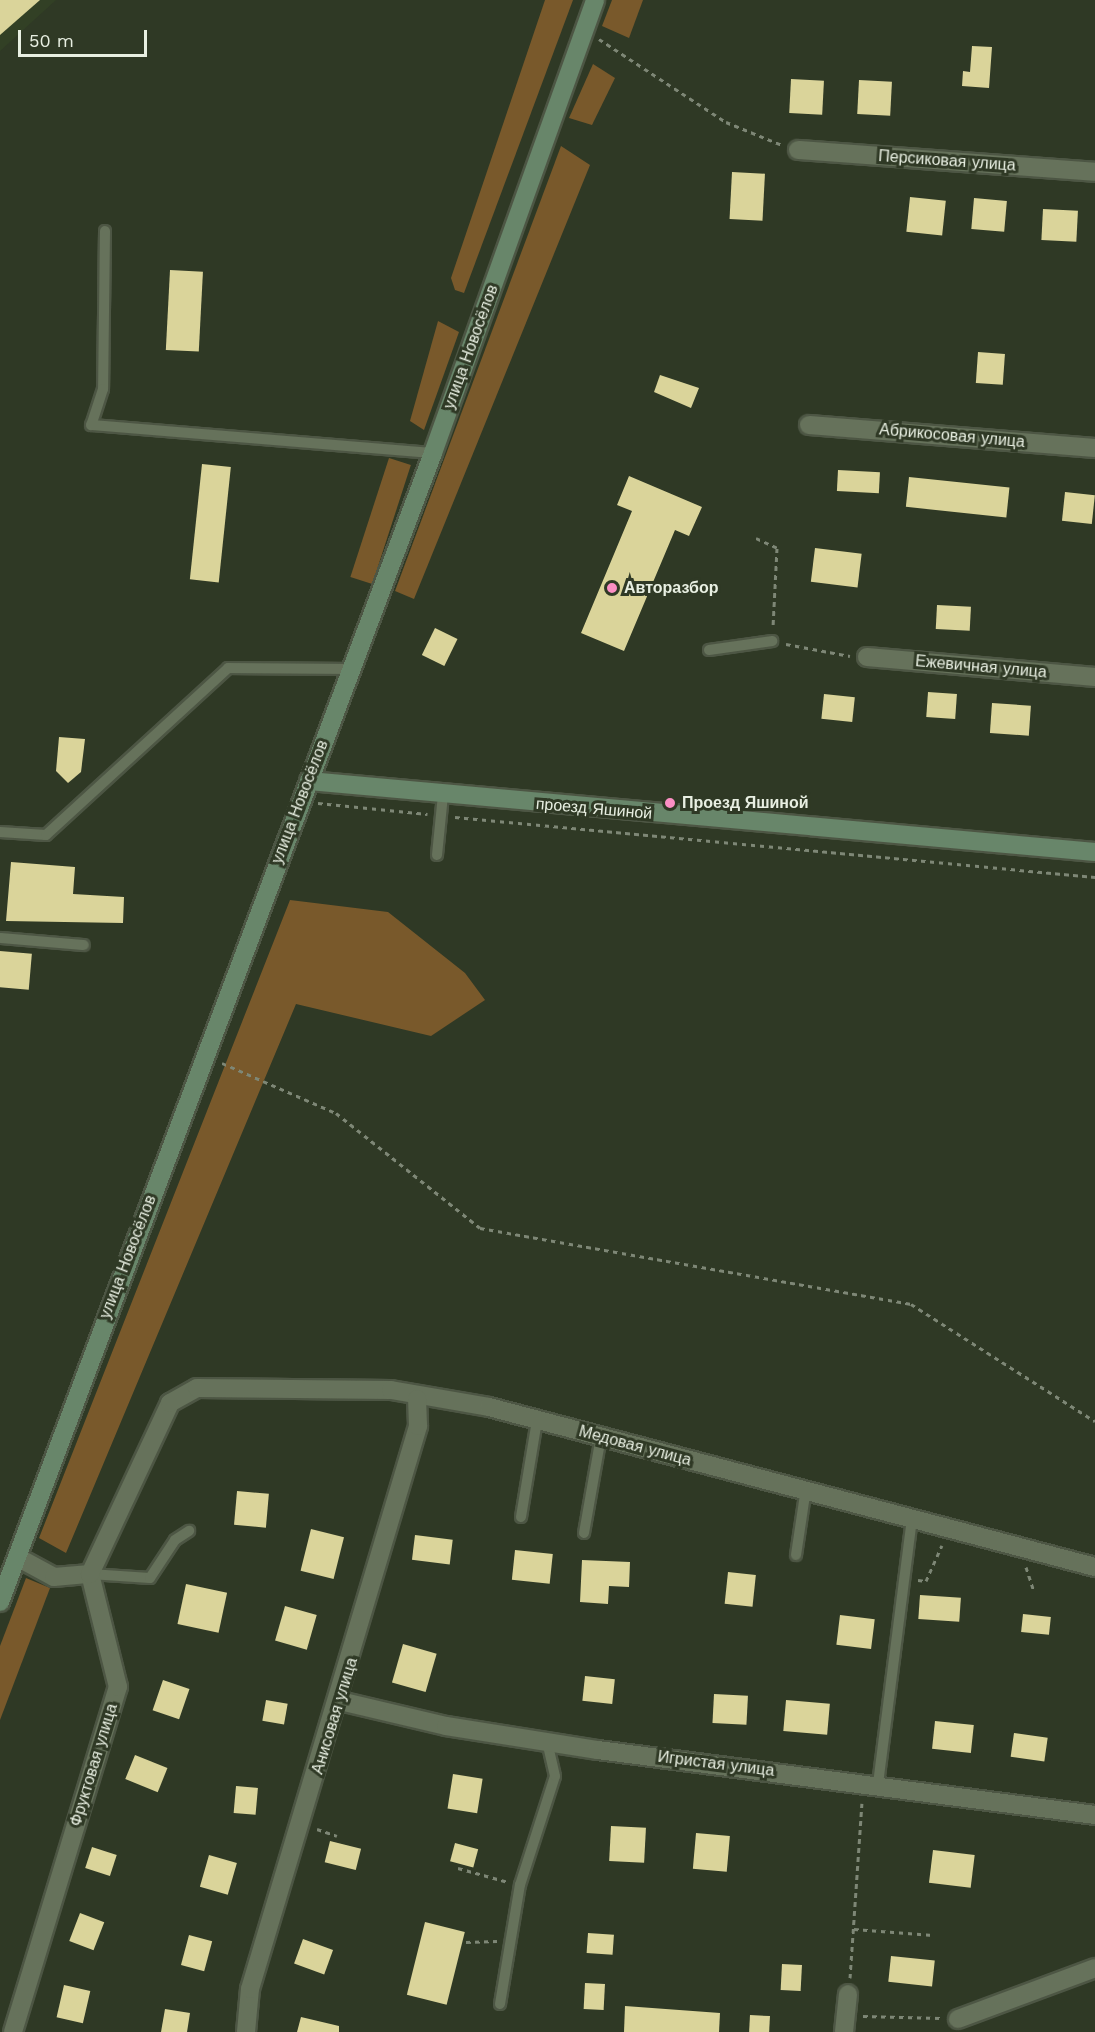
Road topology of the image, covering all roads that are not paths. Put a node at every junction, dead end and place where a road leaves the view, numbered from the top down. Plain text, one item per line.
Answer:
1 (595, 0) edge
2 (798, 150) road end
3 (1095, 172) edge
4 (105, 231) dead end
5 (809, 424) dead end
6 (1095, 448) edge
7 (433, 453) junction
8 (772, 640) road end
9 (709, 650) dead end
10 (867, 657) road end
11 (349, 669) junction
12 (1095, 677) edge
13 (309, 781) junction
14 (443, 795) junction
15 (0, 832) edge
16 (1095, 852) edge
17 (437, 855) dead end
18 (0, 938) edge
19 (84, 945) dead end
20 (417, 1399) junction
21 (537, 1420) junction
22 (601, 1437) junction
23 (806, 1488) junction
24 (912, 1516) junction
25 (521, 1517) dead end
26 (189, 1531) dead end
27 (584, 1533) dead end
28 (796, 1555) dead end
29 (16, 1557) junction
30 (1095, 1567) edge
31 (90, 1574) junction
32 (0, 1602) edge
33 (340, 1701) junction
34 (547, 1742) junction
35 (878, 1784) junction
36 (1095, 1815) edge
37 (1095, 1968) edge
38 (848, 1994) road end
39 (500, 2004) dead end
40 (958, 2019) road end
41 (845, 2024) edge
42 (13, 2032) edge
43 (246, 2032) edge

1 - 7 street, улица Новосёлов
2 - 3 street, Персиковая улица
4 - 7 lane
5 - 6 street, Абрикосовая улица
7 - 11 street, улица Новосёлов
8 - 9 lane
10 - 12 street, Ежевичная улица
11 - 13 street, улица Новосёлов
11 - 15 lane
13 - 14 street, проезд Яшиной
13 - 29 street, улица Новосёлов
14 - 16 street, проезд Яшиной
14 - 17 lane
18 - 19 lane
20 - 21 street, Медовая улица
20 - 31 street, Медовая улица
20 - 33 street, Анисовая улица
21 - 22 street, Медовая улица
21 - 25 lane
22 - 23 street, Медовая улица
22 - 27 lane
23 - 24 street, Медовая улица
23 - 28 lane
24 - 30 street, Медовая улица
24 - 35 lane
26 - 31 lane
29 - 31 street
29 - 32 street, улица Новосёлов
31 - 42 street, Фруктовая улица
33 - 34 street, Игристая улица
33 - 43 street, Анисовая улица
34 - 35 street, Игристая улица
34 - 39 lane
35 - 36 street, Игристая улица
37 - 40 street
38 - 41 street

